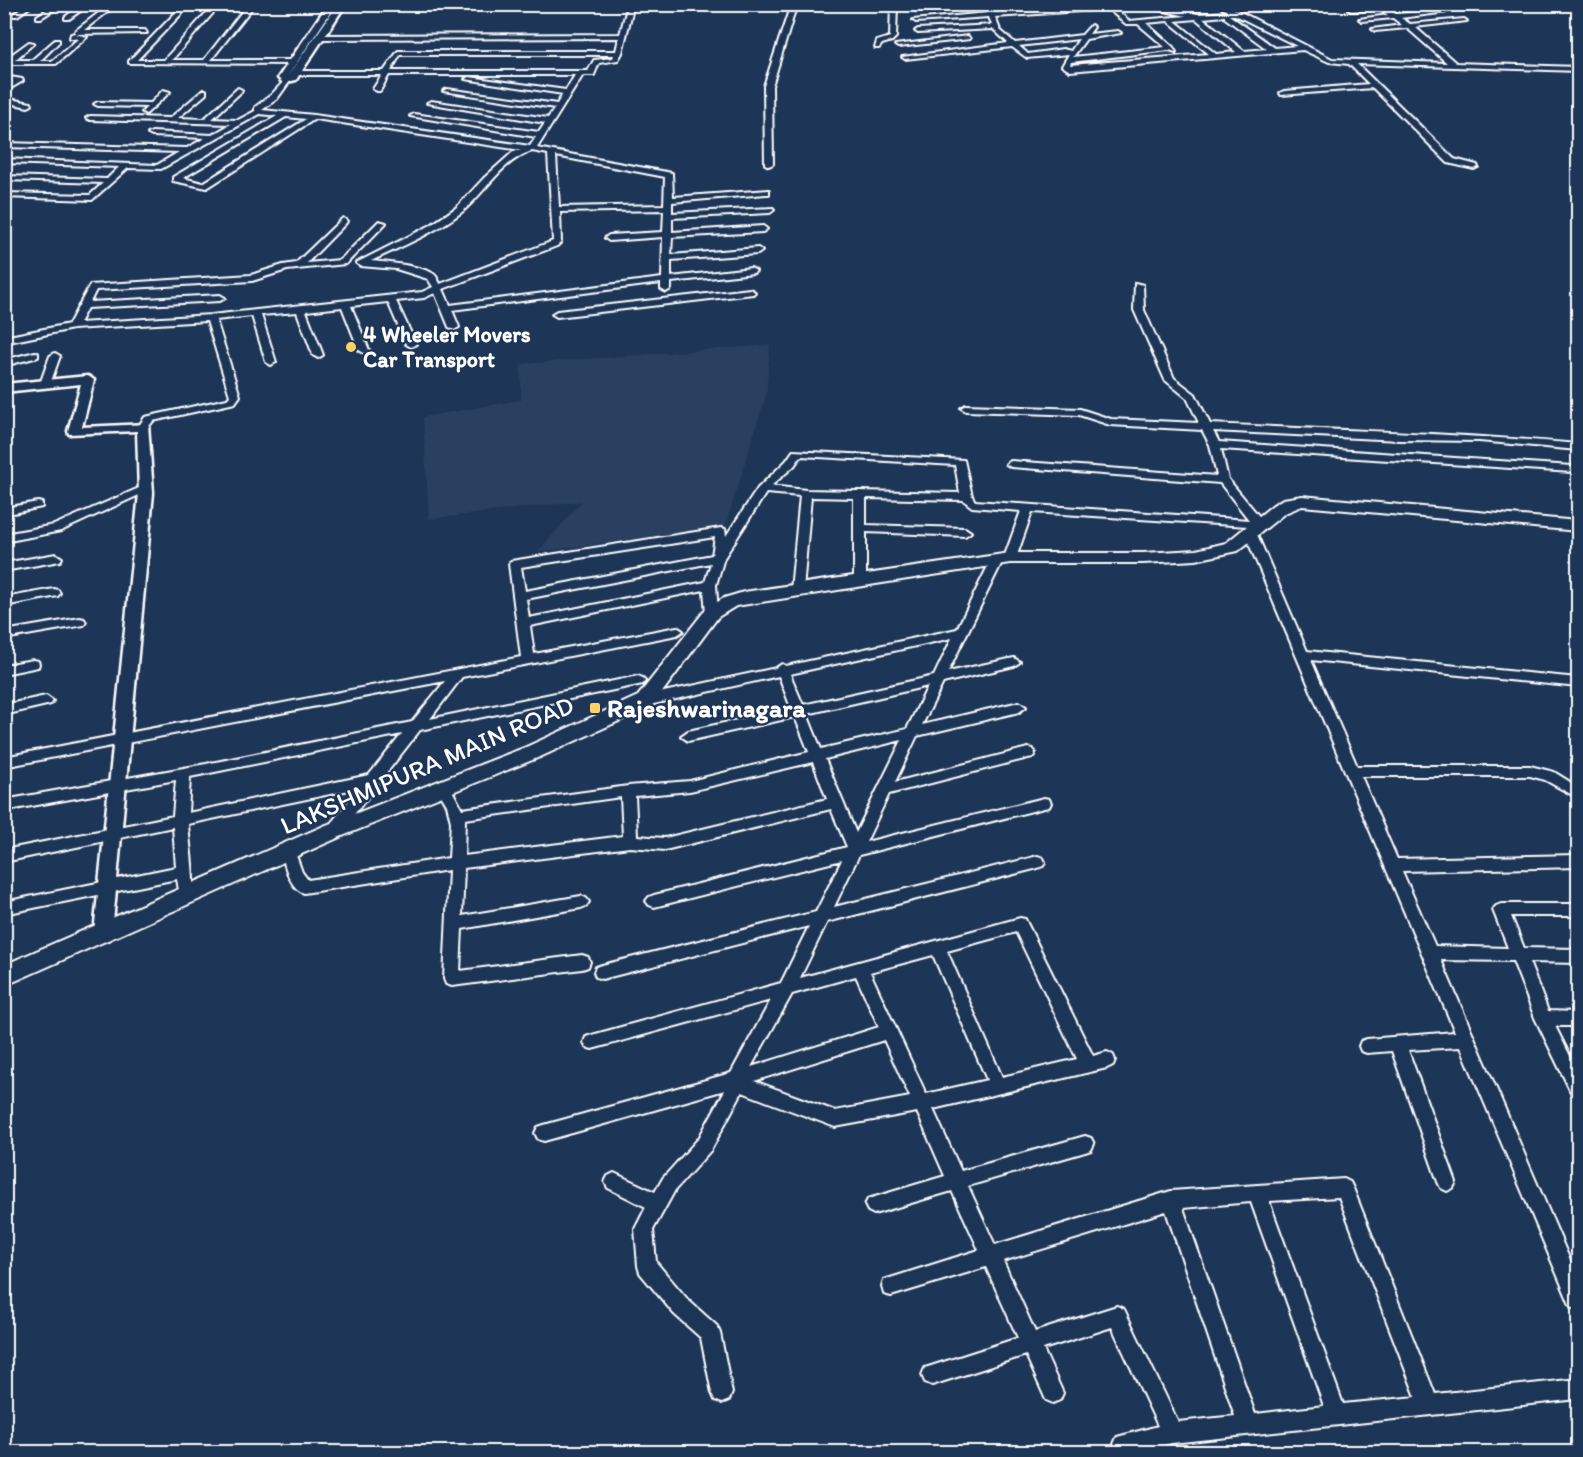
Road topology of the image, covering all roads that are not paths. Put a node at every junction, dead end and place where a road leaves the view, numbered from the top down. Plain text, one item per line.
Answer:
1 (31, 4) edge
2 (60, 4) edge
3 (87, 4) edge
4 (115, 4) edge
5 (188, 4) edge
6 (218, 4) edge
7 (252, 4) edge
8 (332, 4) edge
9 (342, 4) edge
10 (631, 4) edge
11 (794, 4) edge
12 (894, 4) edge
13 (1217, 4) edge
14 (1413, 4) edge
15 (985, 5) edge
16 (997, 6) edge
17 (1107, 6) edge
18 (1378, 6) edge
19 (1137, 8) edge
20 (916, 9) dead end
21 (1165, 9) junction
22 (1351, 9) dead end
23 (1444, 12) dead end
24 (1126, 13) dead end
25 (1235, 13) junction
26 (1116, 14) junction
27 (1222, 14) junction
28 (15, 15) dead end
29 (991, 15) junction
30 (1197, 16) junction
31 (1394, 16) junction
32 (39, 17) dead end
33 (67, 18) dead end
34 (1169, 19) junction
35 (1362, 19) dead end
36 (916, 20) dead end
37 (119, 21) dead end
38 (1464, 21) dead end
39 (144, 22) dead end
40 (1140, 22) junction
41 (1409, 26) junction
42 (995, 27) junction
43 (1091, 27) dead end
44 (1058, 28) dead end
45 (1375, 28) dead end
46 (918, 31) dead end
47 (78, 32) junction
48 (106, 32) junction
49 (133, 32) junction
50 (145, 32) dead end
51 (1118, 33) dead end
52 (623, 36) junction
53 (1034, 36) dead end
54 (320, 37) junction
55 (404, 37) junction
56 (1083, 37) junction
57 (1069, 39) junction
58 (57, 41) dead end
59 (1041, 42) junction
60 (31, 43) dead end
61 (1135, 44) dead end
62 (898, 45) dead end
63 (1012, 45) junction
64 (877, 47) dead end
65 (1171, 48) junction
66 (1305, 48) junction
67 (1274, 51) junction
68 (1074, 52) junction
69 (398, 53) junction
70 (619, 53) junction
71 (1242, 53) junction
72 (954, 55) junction
73 (1215, 56) junction
74 (905, 57) dead end
75 (1182, 58) junction
76 (1068, 60) junction
77 (6, 62) edge
78 (166, 62) junction
79 (206, 62) junction
80 (293, 62) junction
81 (1351, 62) junction
82 (33, 63) junction
83 (1454, 65) junction
84 (1578, 69) edge
85 (387, 72) junction
86 (473, 72) junction
87 (581, 72) junction
88 (297, 73) junction
89 (4, 78) edge
90 (464, 79) junction
91 (286, 81) junction
92 (1375, 86) junction
93 (377, 89) dead end
94 (4, 90) edge
95 (238, 90) dead end
96 (447, 91) junction
97 (166, 92) dead end
98 (202, 92) dead end
99 (568, 93) junction
100 (1284, 93) dead end
101 (4, 100) edge
102 (431, 103) junction
103 (98, 104) dead end
104 (28, 105) dead end
105 (153, 105) junction
106 (559, 106) junction
107 (258, 112) junction
108 (285, 114) junction
109 (314, 117) junction
110 (414, 117) junction
111 (90, 118) dead end
112 (138, 119) junction
113 (172, 120) junction
114 (206, 121) junction
115 (550, 121) junction
116 (238, 122) junction
117 (397, 129) junction
118 (152, 134) dead end
119 (541, 135) junction
120 (212, 136) junction
121 (4, 145) edge
122 (532, 149) junction
123 (184, 150) junction
124 (552, 152) junction
125 (4, 161) edge
126 (769, 164) dead end
127 (126, 165) junction
128 (158, 167) junction
129 (1474, 167) dead end
130 (177, 172) dead end
131 (4, 177) edge
132 (109, 181) junction
133 (766, 192) dead end
134 (4, 195) edge
135 (668, 208) junction
136 (554, 210) junction
137 (770, 210) dead end
138 (343, 221) dead end
139 (382, 223) dead end
140 (763, 229) dead end
141 (667, 235) junction
142 (609, 238) dead end
143 (759, 251) dead end
144 (667, 258) junction
145 (299, 265) junction
146 (751, 271) dead end
147 (211, 280) junction
148 (666, 280) junction
149 (1138, 285) dead end
150 (438, 288) junction
151 (750, 292) dead end
152 (220, 297) dead end
153 (204, 298) junction
154 (391, 299) junction
155 (346, 304) junction
156 (666, 304) junction
157 (83, 305) junction
158 (447, 308) junction
159 (301, 309) junction
160 (256, 313) junction
161 (557, 314) dead end
162 (211, 318) junction
163 (197, 319) junction
164 (73, 326) junction
165 (454, 327) dead end
166 (4, 340) edge
167 (411, 344) dead end
168 (364, 350) dead end
169 (35, 355) dead end
170 (318, 355) dead end
171 (55, 356) dead end
172 (271, 362) dead end
173 (4, 363) edge
174 (45, 384) junction
175 (4, 388) edge
176 (966, 408) dead end
177 (143, 427) junction
178 (1207, 427) junction
179 (1215, 446) junction
180 (1578, 447) edge
181 (1011, 464) dead end
182 (1572, 469) dead end
183 (1223, 480) junction
184 (146, 488) junction
185 (763, 489) junction
186 (806, 493) junction
187 (860, 495) junction
188 (966, 497) junction
189 (38, 505) dead end
190 (1028, 507) junction
191 (4, 512) edge
192 (1578, 526) edge
193 (859, 528) junction
194 (1254, 528) junction
195 (965, 532) dead end
196 (4, 538) edge
197 (56, 558) dead end
198 (718, 558) junction
199 (1004, 559) junction
200 (4, 567) edge
201 (860, 580) junction
202 (710, 585) junction
203 (797, 590) junction
204 (54, 593) dead end
205 (519, 596) junction
206 (4, 602) edge
207 (712, 613) junction
208 (80, 622) dead end
209 (524, 623) junction
210 (677, 631) dead end
211 (962, 632) junction
212 (4, 635) edge
213 (1303, 655) junction
214 (528, 658) junction
215 (1014, 662) dead end
216 (33, 664) dead end
217 (782, 669) junction
218 (4, 670) edge
219 (459, 672) junction
220 (939, 679) junction
221 (638, 681) dead end
222 (1578, 682) edge
223 (46, 701) dead end
224 (645, 701) junction
225 (1018, 707) dead end
226 (4, 710) edge
227 (798, 711) junction
228 (414, 727) junction
229 (912, 733) junction
230 (688, 736) dead end
231 (121, 740) junction
232 (1028, 753) dead end
233 (817, 756) junction
234 (4, 762) edge
235 (1353, 771) junction
236 (183, 773) junction
237 (372, 780) junction
238 (117, 785) junction
239 (443, 786) junction
240 (884, 790) junction
241 (628, 791) junction
242 (1578, 793) edge
243 (836, 802) junction
244 (1044, 803) dead end
245 (4, 806) edge
246 (456, 815) junction
247 (180, 820) junction
248 (333, 831) junction
249 (113, 836) junction
250 (630, 842) junction
251 (855, 849) junction
252 (288, 851) junction
253 (4, 856) edge
254 (1578, 861) edge
255 (1038, 862) dead end
256 (456, 864) junction
257 (1393, 865) junction
258 (185, 871) junction
259 (108, 887) junction
260 (186, 898) junction
261 (654, 901) dead end
262 (581, 902) dead end
263 (4, 908) edge
264 (1578, 910) edge
265 (822, 916) junction
266 (454, 924) junction
267 (103, 933) junction
268 (938, 947) junction
269 (1430, 953) junction
270 (1518, 954) junction
271 (1578, 956) edge
272 (582, 962) dead end
273 (860, 968) junction
274 (602, 972) dead end
275 (4, 976) edge
276 (786, 989) junction
277 (1543, 1018) junction
278 (1578, 1019) edge
279 (890, 1031) junction
280 (1467, 1039) junction
281 (592, 1042) dead end
282 (1397, 1043) junction
283 (1367, 1046) dead end
284 (1107, 1060) dead end
285 (1088, 1064) junction
286 (741, 1077) junction
287 (998, 1086) junction
288 (1578, 1088) edge
289 (922, 1103) junction
290 (544, 1133) dead end
291 (1086, 1144) dead end
292 (957, 1181) junction
293 (615, 1182) dead end
294 (1447, 1182) dead end
295 (1257, 1193) junction
296 (1171, 1200) junction
297 (658, 1203) junction
298 (874, 1205) dead end
299 (991, 1256) junction
300 (891, 1287) dead end
301 (1578, 1300) edge
302 (1030, 1343) junction
303 (932, 1375) dead end
304 (1578, 1389) edge
305 (1053, 1393) dead end
306 (722, 1394) dead end
307 (1429, 1405) junction
308 (1336, 1415) junction
309 (1248, 1424) junction
310 (1172, 1433) junction
311 (1124, 1444) dead end

1 - 28 street
2 - 32 street
3 - 33 street
4 - 47 street
5 - 78 street
6 - 78 street
7 - 79 street
8 - 80 street
9 - 54 street
10 - 52 street
11 - 126 street
12 - 64 street
13 - 21 street
13 - 25 street
14 - 18 street
15 - 16 street
15 - 20 street
15 - 29 street
17 - 26 street
17 - 29 street
18 - 22 street
18 - 31 street
19 - 21 street
21 - 30 street
23 - 31 street
24 - 26 street
25 - 27 street
25 - 66 street
26 - 40 street
27 - 30 street
27 - 67 street
29 - 36 street
29 - 42 street
30 - 34 street
30 - 71 street
31 - 35 street
31 - 41 street
34 - 40 street
34 - 73 street
37 - 48 street
38 - 41 street
39 - 49 street
40 - 65 street
41 - 45 street
41 - 83 street
42 - 46 street
42 - 63 street
43 - 56 street
44 - 57 street
47 - 48 street
47 - 82 street
48 - 49 street
49 - 50 street
51 - 56 street
52 - 55 street
52 - 70 street
53 - 59 street
54 - 55 street
54 - 88 street
55 - 69 street
56 - 57 street
56 - 68 street
57 - 59 street
58 - 82 street
59 - 63 street
60 - 77 street
61 - 68 street
62 - 72 street
63 - 68 street
63 - 72 street
65 - 75 street
65 - 76 street
66 - 67 street
66 - 81 street
67 - 71 street
68 - 76 street
69 - 70 street
69 - 85 street
70 - 87 street
71 - 73 street
72 - 74 street
73 - 75 street
75 - 76 street
77 - 82 street
78 - 79 street
79 - 80 street
80 - 91 street
81 - 83 street
81 - 92 street
83 - 84 street
85 - 86 street
85 - 88 street
85 - 93 street
86 - 87 street
86 - 90 street
87 - 99 street
88 - 91 street
89 - 94 street
90 - 96 street
90 - 99 street
91 - 107 street
92 - 100 street
92 - 129 street
95 - 114 street
96 - 102 street
96 - 106 street
97 - 105 street
98 - 113 street
99 - 106 street
101 - 104 street
102 - 110 street
102 - 115 street
103 - 105 street
105 - 112 street
106 - 115 street
107 - 108 street
107 - 116 street
108 - 109 street
108 - 109 street
109 - 117 street
110 - 117 street
110 - 119 street
111 - 112 street
112 - 113 street
113 - 114 street
114 - 116 street
115 - 119 street
116 - 120 street
117 - 122 street
118 - 120 street
119 - 122 street
120 - 123 street
121 - 123 street
122 - 124 street
122 - 150 street
123 - 128 street
124 - 135 street
124 - 136 street
125 - 127 street
127 - 128 street
127 - 132 street
128 - 130 street
131 - 132 street
132 - 134 street
133 - 135 street
135 - 136 street
135 - 137 street
135 - 141 street
136 - 150 street
138 - 145 street
139 - 145 street
140 - 141 street
141 - 142 street
141 - 144 street
143 - 144 street
144 - 148 street
145 - 147 street
146 - 148 street
147 - 153 street
147 - 157 street
148 - 156 street
148 - 158 street
149 - 178 street
150 - 154 street
150 - 158 street
151 - 156 street
152 - 153 street
153 - 157 street
153 - 163 street
154 - 155 street
154 - 167 street
155 - 159 street
155 - 168 street
156 - 161 street
157 - 164 street
158 - 165 street
159 - 160 street
159 - 170 street
160 - 162 street
160 - 172 street
162 - 163 street
162 - 177 street
163 - 164 street
164 - 166 street
169 - 173 street
171 - 174 street
174 - 175 street
174 - 177 street
176 - 178 street
177 - 184 street
178 - 179 street
178 - 180 street
179 - 182 street
179 - 183 street
181 - 183 street
183 - 194 street
184 - 196 street
184 - 231 street
185 - 186 street
185 - 188 street
185 - 198 street
186 - 187 street
186 - 203 street
187 - 188 street
187 - 193 street
188 - 190 street
189 - 191 street
190 - 194 street
190 - 199 street
192 - 194 main road, LAKSHMIPURA MAIN ROAD
193 - 195 street
193 - 201 street
194 - 199 main road, LAKSHMIPURA MAIN ROAD
194 - 213 street
197 - 200 street
198 - 202 street
198 - 205 street
198 - 205 street
199 - 201 main road, LAKSHMIPURA MAIN ROAD
199 - 211 street
201 - 203 main road, LAKSHMIPURA MAIN ROAD
202 - 207 street
202 - 209 street
203 - 207 main road, LAKSHMIPURA MAIN ROAD
204 - 206 street
205 - 209 street
207 - 224 main road, LAKSHMIPURA MAIN ROAD
208 - 212 street
209 - 214 street
210 - 214 street
211 - 217 street
211 - 220 street
213 - 222 street
213 - 235 street
214 - 219 street
215 - 220 street
216 - 218 street
217 - 224 street
217 - 227 street
219 - 228 street
219 - 231 street
220 - 227 street
220 - 229 street
221 - 228 street
223 - 226 street
224 - 239 main road, LAKSHMIPURA MAIN ROAD
225 - 229 street
227 - 230 street
227 - 233 street
228 - 236 street
228 - 237 street
229 - 233 street
229 - 240 street
231 - 234 street
231 - 238 street
232 - 240 street
233 - 241 street
233 - 243 street
235 - 242 street
235 - 257 street
236 - 238 street
236 - 247 street
237 - 247 street
237 - 248 street
238 - 245 street
238 - 249 street
239 - 246 street
239 - 248 main road, LAKSHMIPURA MAIN ROAD
240 - 251 street
241 - 246 street
241 - 250 street
243 - 250 street
243 - 251 street
244 - 251 street
246 - 256 street
247 - 249 street
247 - 258 street
248 - 252 main road, LAKSHMIPURA MAIN ROAD
249 - 253 street
249 - 259 street
250 - 256 street
251 - 261 street
251 - 265 street
252 - 256 street
252 - 260 main road, LAKSHMIPURA MAIN ROAD
254 - 257 street
255 - 265 street
256 - 266 street
257 - 269 street
258 - 259 street
258 - 260 street
259 - 263 street
259 - 267 street
260 - 267 main road, LAKSHMIPURA MAIN ROAD
262 - 266 street
264 - 270 street
265 - 274 street
265 - 276 street
266 - 272 street
267 - 275 main road, LAKSHMIPURA MAIN ROAD
268 - 273 street
268 - 285 street
268 - 287 street
269 - 270 street
269 - 280 street
270 - 271 street
270 - 277 street
273 - 276 street
273 - 279 street
276 - 281 street
276 - 286 street
277 - 278 street
277 - 288 street
279 - 286 street
279 - 289 street
280 - 282 street
280 - 301 street
282 - 283 street
282 - 294 street
284 - 285 street
285 - 287 street
286 - 289 street
286 - 290 street
286 - 297 street
287 - 289 street
289 - 292 street
291 - 292 street
292 - 298 street
292 - 299 street
293 - 297 street
295 - 296 street
295 - 307 street
295 - 308 street
296 - 299 street
296 - 309 street
297 - 306 street
299 - 300 street
299 - 302 street
302 - 303 street
302 - 305 street
302 - 310 street
304 - 307 street
307 - 308 street
308 - 309 street
309 - 310 street
310 - 311 street

